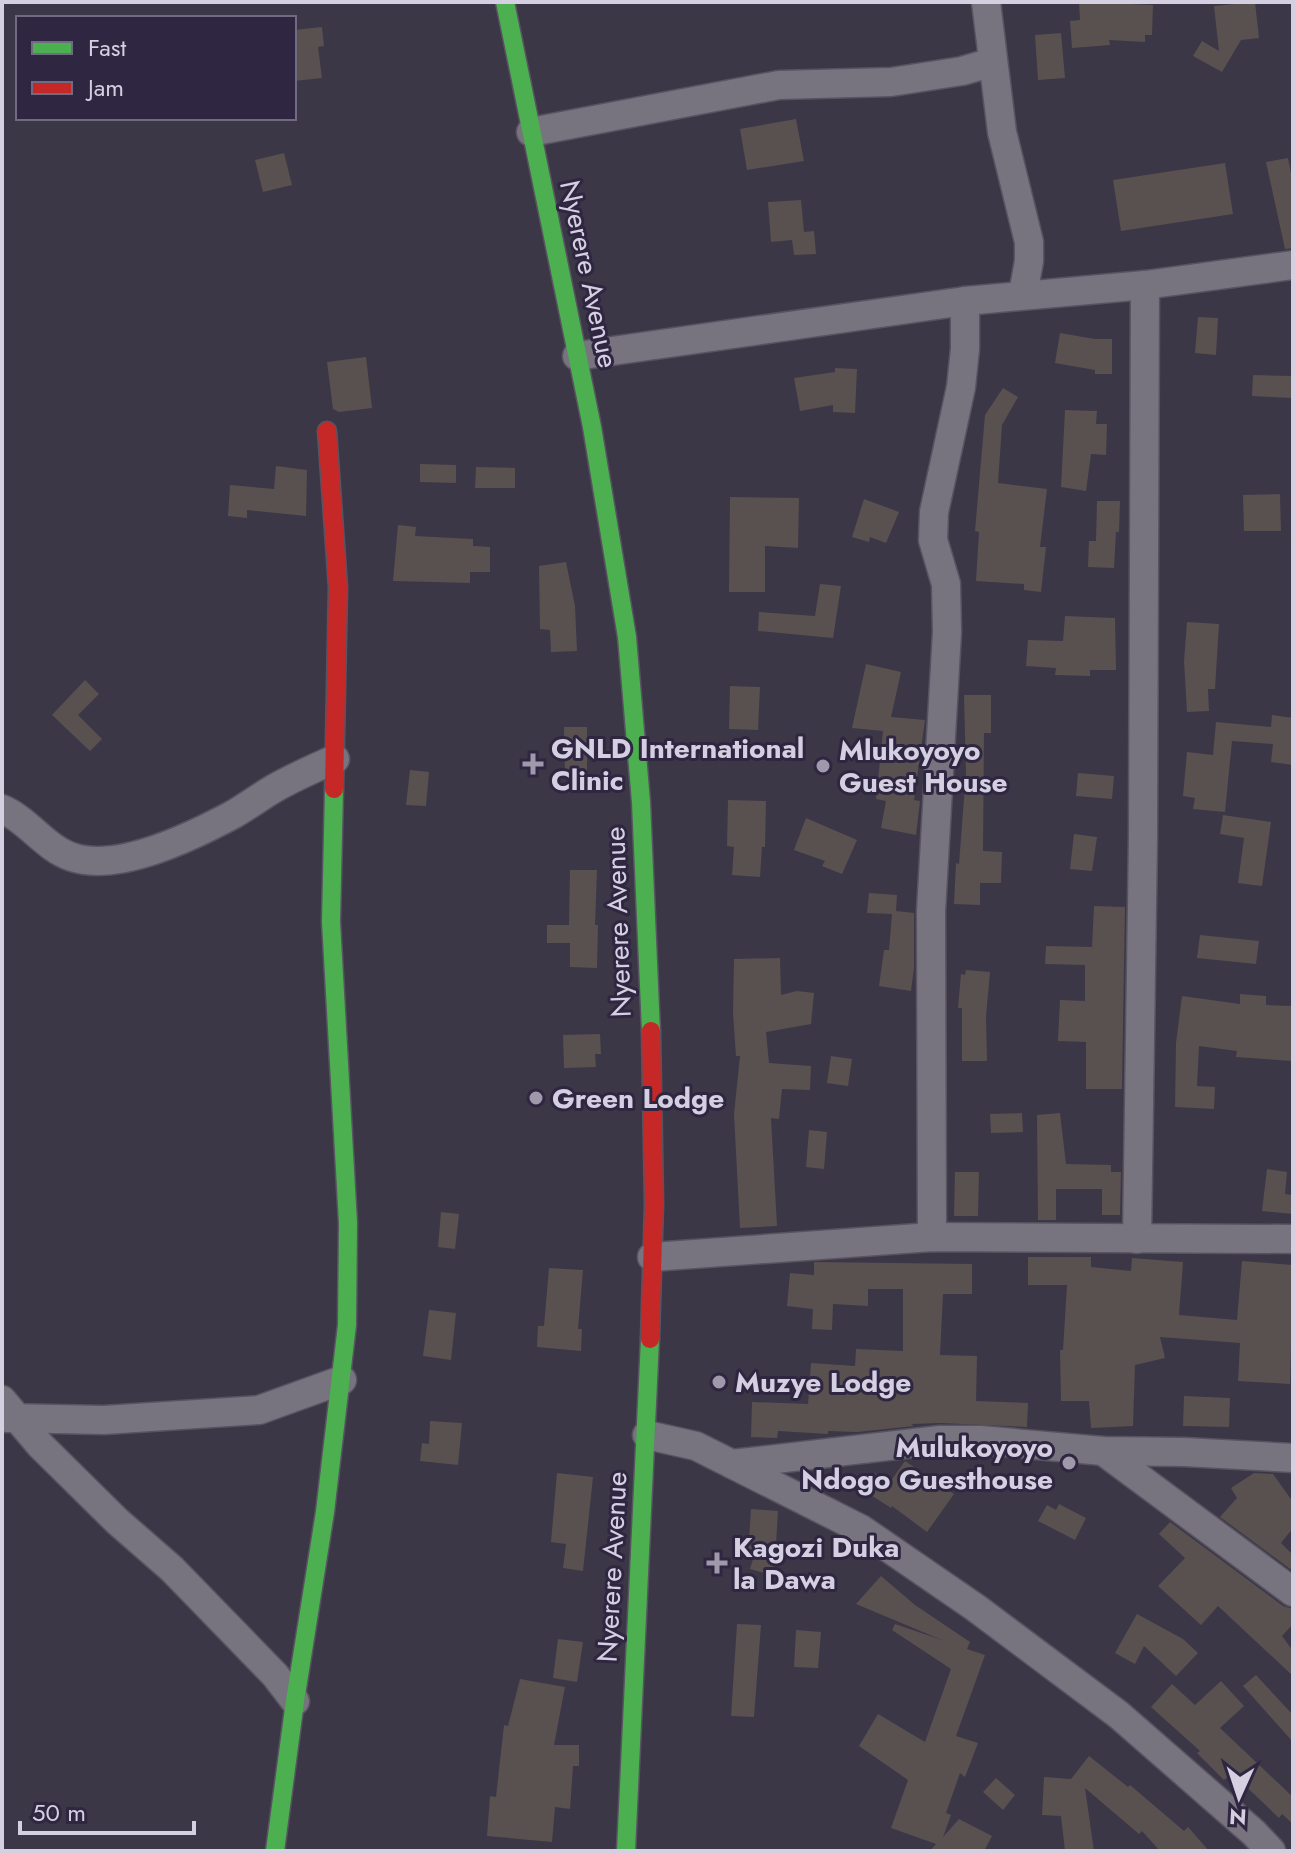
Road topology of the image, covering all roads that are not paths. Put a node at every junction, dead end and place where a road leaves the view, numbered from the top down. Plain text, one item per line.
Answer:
1 (505, 2) edge
2 (986, 2) edge
3 (993, 62) junction
4 (531, 132) junction
5 (1293, 265) edge
6 (1145, 285) junction
7 (1023, 294) junction
8 (965, 301) junction
9 (577, 356) junction
10 (327, 431) dead end
11 (335, 759) junction
12 (2, 809) edge
13 (932, 1237) junction
14 (1137, 1239) junction
15 (1293, 1239) edge
16 (652, 1257) junction
17 (342, 1380) junction
18 (7, 1412) edge
19 (647, 1435) junction
20 (1103, 1451) junction
21 (1293, 1458) edge
22 (732, 1464) junction
23 (1293, 1592) edge
24 (295, 1701) junction
25 (275, 1851) edge
26 (626, 1851) edge
27 (1271, 1851) edge

1 - 4 main road, Nyerere Avenue
2 - 3 street
3 - 4 street
3 - 7 street
4 - 9 main road, Nyerere Avenue
5 - 6 street
6 - 7 street
6 - 14 street
7 - 8 street
8 - 9 street
8 - 13 street
9 - 16 main road, Nyerere Avenue
10 - 11 main road
11 - 12 street
11 - 17 main road
13 - 14 street
13 - 16 street
14 - 15 street
16 - 19 main road, Nyerere Avenue
17 - 18 street
17 - 24 main road
18 - 24 street
19 - 22 street
19 - 26 main road, Nyerere Avenue
20 - 21 street
20 - 22 street
20 - 23 street
22 - 27 street
24 - 25 main road

